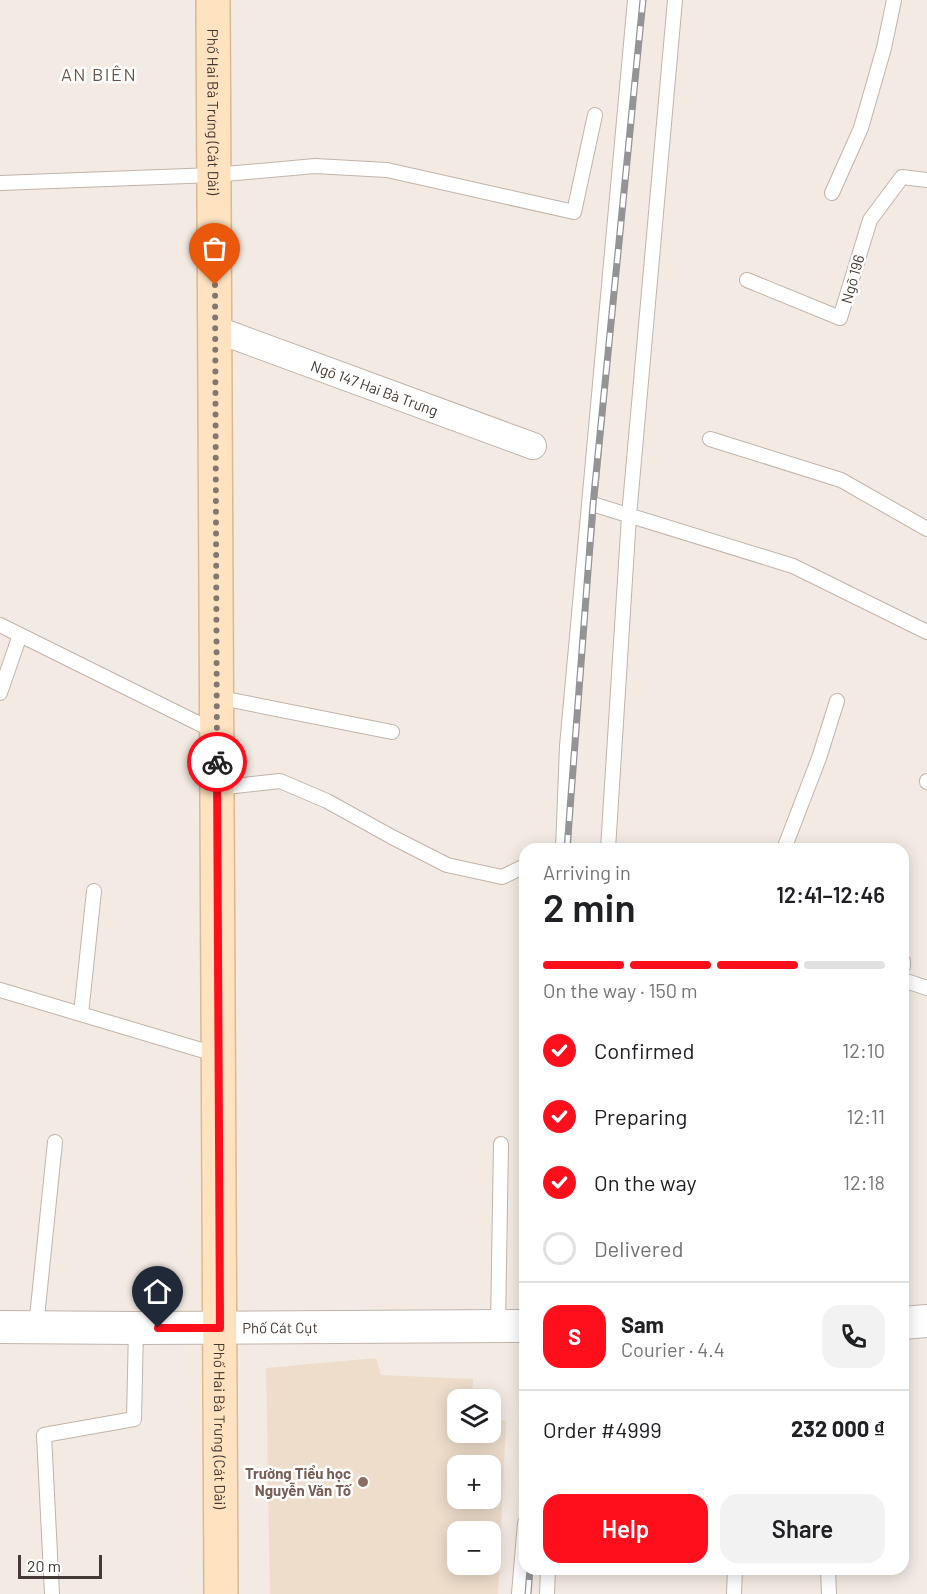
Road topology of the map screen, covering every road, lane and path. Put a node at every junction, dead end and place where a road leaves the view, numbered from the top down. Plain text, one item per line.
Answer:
1 (213, 0) edge
2 (635, 0) edge
3 (675, 0) edge
4 (894, 0) edge
5 (595, 115) dead end
6 (214, 175) junction
7 (927, 180) edge
8 (0, 183) edge
9 (832, 192) dead end
10 (747, 280) dead end
11 (215, 329) junction
12 (710, 438) dead end
13 (533, 446) dead end
14 (589, 503) junction
15 (628, 516) junction
16 (927, 529) edge
17 (0, 625) edge
18 (927, 632) edge
19 (20, 635) junction
20 (0, 693) edge
21 (216, 697) junction
22 (837, 701) dead end
23 (393, 732) dead end
24 (217, 733) junction
25 (217, 789) junction
26 (563, 843) edge
27 (608, 843) edge
28 (786, 843) edge
29 (519, 869) edge
30 (94, 891) dead end
31 (909, 982) edge
32 (927, 988) edge
33 (0, 990) edge
34 (81, 1014) junction
35 (218, 1055) junction
36 (55, 1142) dead end
37 (501, 1144) dead end
38 (927, 1321) edge
39 (909, 1322) edge
40 (511, 1326) edge
41 (0, 1327) edge
42 (36, 1327) junction
43 (136, 1328) junction
44 (220, 1328) junction
45 (521, 1575) edge
46 (548, 1575) edge
47 (735, 1575) edge
48 (828, 1575) edge
49 (52, 1594) edge
50 (221, 1594) edge
51 (519, 1594) edge
52 (546, 1594) edge
53 (734, 1594) edge
54 (829, 1594) edge

1 - 6 main road, Phố Hai Bà Trưng (Cát Dài)
2 - 14 lane
3 - 15 lane
4 - 9 lane
5 - 6 lane
6 - 8 lane
6 - 11 main road, Phố Hai Bà Trưng (Cát Dài)
7 - 10 lane, Ngõ 196
11 - 13 street, Ngõ 147 Hai Bà Trưng
11 - 21 main road, Phố Hai Bà Trưng (Cát Dài)
12 - 16 lane
14 - 15 lane
14 - 26 lane
15 - 18 lane
15 - 27 lane
17 - 19 lane
19 - 20 lane
19 - 24 lane
21 - 23 lane
21 - 24 main road, Phố Hai Bà Trưng (Cát Dài)
22 - 28 lane
24 - 25 main road, Phố Hai Bà Trưng (Cát Dài)
25 - 29 lane
25 - 35 main road, Phố Hai Bà Trưng (Cát Dài)
30 - 34 lane
31 - 32 lane
33 - 34 lane
34 - 35 lane
35 - 44 main road, Phố Hai Bà Trưng (Cát Dài)
36 - 42 lane
37 - 40 lane
38 - 39 street
40 - 44 street, Phố Cát Cụt
41 - 42 street, Phố Cát Cụt
42 - 43 street, Phố Cát Cụt
43 - 44 street, Phố Cát Cụt
43 - 49 lane
44 - 50 main road, Phố Hai Bà Trưng (Cát Dài)
45 - 51 lane
46 - 52 lane
47 - 53 lane
48 - 54 lane

